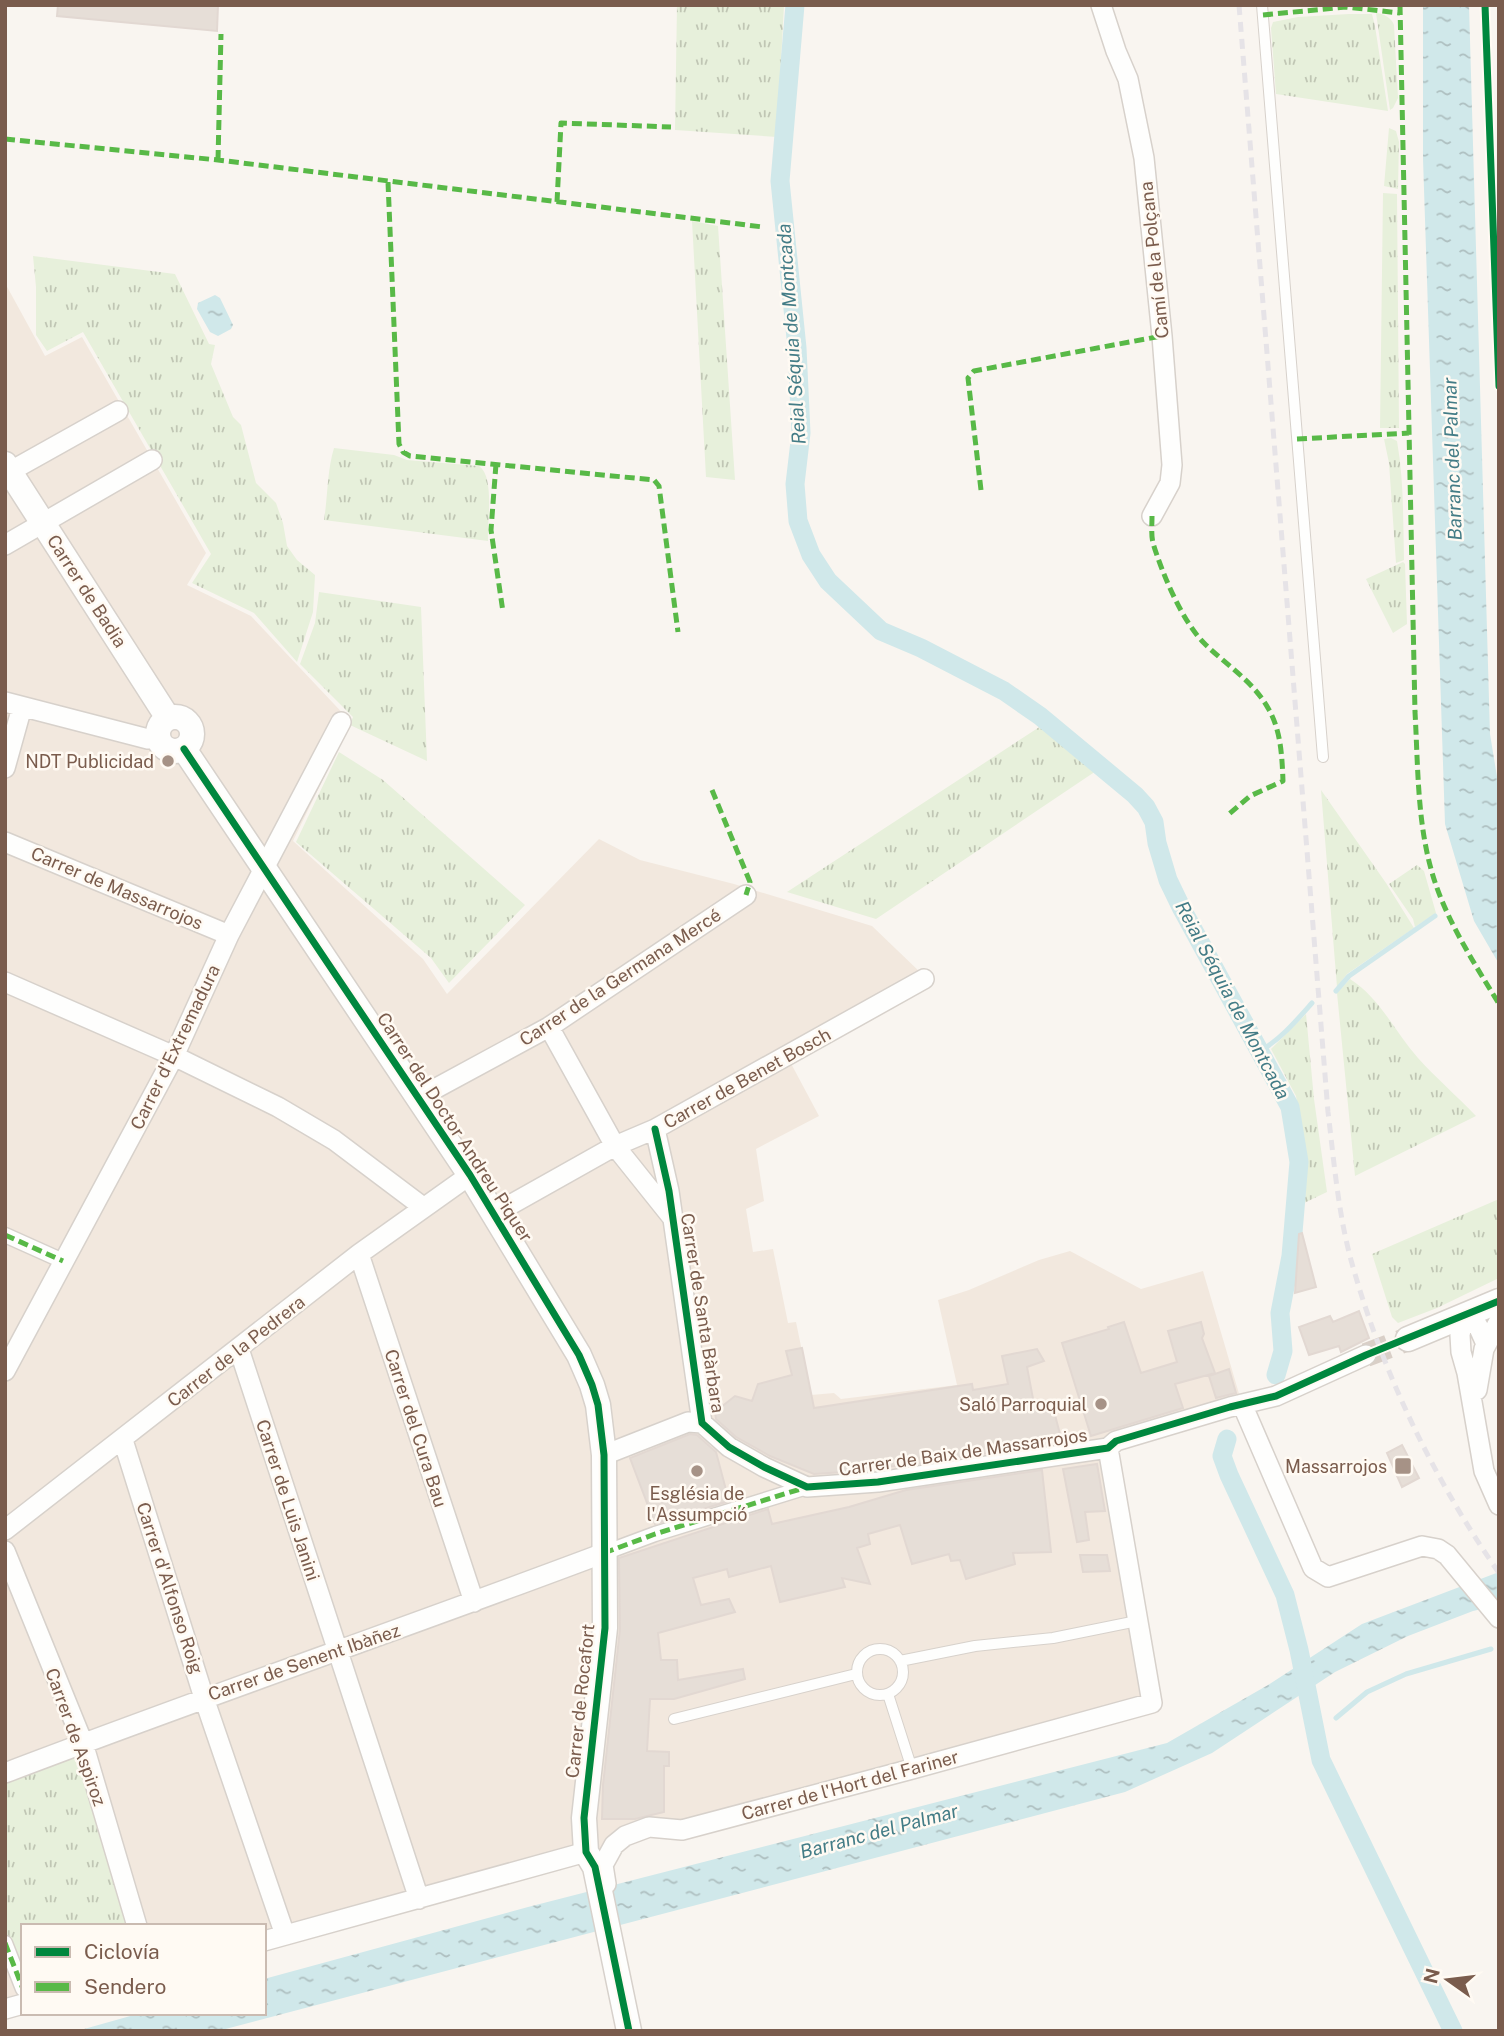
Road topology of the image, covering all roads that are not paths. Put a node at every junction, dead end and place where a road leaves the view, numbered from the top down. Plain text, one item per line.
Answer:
1 (1101, 5) edge
2 (1262, 5) edge
3 (118, 411) dead end
4 (152, 460) dead end
5 (7, 468) edge
6 (1152, 516) dead end
7 (44, 524) junction
8 (5, 545) edge
9 (14, 704) edge
10 (341, 722) dead end
11 (163, 728) junction
12 (1323, 757) dead end
13 (5, 768) edge
14 (5, 842) edge
15 (265, 869) junction
16 (746, 895) dead end
17 (229, 935) junction
18 (924, 979) dead end
19 (5, 982) edge
20 (549, 1027) junction
21 (174, 1056) junction
22 (418, 1098) junction
23 (654, 1129) junction
24 (615, 1146) junction
25 (470, 1175) junction
26 (423, 1207) junction
27 (494, 1214) junction
28 (673, 1219) junction
29 (5, 1235) edge
30 (359, 1254) junction
31 (62, 1261) junction
32 (1499, 1301) edge
33 (1464, 1315) junction
34 (1499, 1321) edge
35 (1409, 1338) joint
36 (1486, 1343) junction
37 (239, 1349) junction
38 (1461, 1352) junction
39 (1366, 1354) tunnel mouth
40 (5, 1371) edge
41 (1242, 1404) junction
42 (1476, 1419) junction
43 (702, 1423) junction
44 (122, 1440) junction
45 (1108, 1448) junction
46 (604, 1455) junction
47 (807, 1487) junction
48 (1499, 1505) edge
49 (5, 1530) edge
50 (5, 1551) edge
51 (604, 1553) junction
52 (474, 1602) junction
53 (1499, 1618) edge
54 (1137, 1621) junction
55 (337, 1652) junction
56 (901, 1661) junction
57 (856, 1674) junction
58 (888, 1694) junction
59 (204, 1698) junction
60 (674, 1719) dead end
61 (83, 1743) junction
62 (912, 1769) junction
63 (5, 1773) edge
64 (595, 1861) junction
65 (419, 1899) junction
66 (137, 1924) edge
67 (285, 1935) junction
68 (266, 1940) edge
69 (5, 1943) edge
70 (21, 1984) edge
71 (629, 2031) edge

1 - 6 street, Camí de la Polçana
2 - 12 lane
3 - 5 street
4 - 7 street
5 - 7 street, Carrer de Badia
7 - 8 street
7 - 11 street, Carrer de Badia
9 - 11 street
9 - 13 street
10 - 15 street, Carrer d'Extremadura
11 - 15 street
14 - 17 street, Carrer de Massarrojos
15 - 17 street, Carrer d'Extremadura
15 - 22 street, Carrer del Doctor Andreu Piquer
16 - 20 street, Carrer de la Germana Mercé
17 - 21 street, Carrer d'Extremadura
18 - 23 street, Carrer de Benet Bosch
19 - 21 street
20 - 22 street, Carrer de la Germana Mercé
20 - 24 street, Carrer de Santa Bàrbara
21 - 26 street
21 - 31 street, Carrer d'Extremadura
22 - 25 street, Carrer del Doctor Andreu Piquer
23 - 24 street, Carrer de Benet Bosch
23 - 28 street, Carrer de Santa Bàrbara
24 - 27 street, Carrer de Benet Bosch
24 - 28 street, Carrer de Santa Bàrbara
25 - 26 street, Carrer de la Pedrera
25 - 27 street, Carrer del Doctor Andreu Piquer
26 - 30 street, Carrer de la Pedrera
27 - 46 street, Carrer del Doctor Andreu Piquer
28 - 43 street, Carrer de Santa Bàrbara
29 - 31 street
30 - 37 street, Carrer de la Pedrera
30 - 52 street, Carrer del Cura Bau
31 - 40 street, Carrer d'Extremadura
32 - 33 street
33 - 35 street
33 - 36 street
33 - 38 street
34 - 36 street
35 - 38 street
36 - 42 street
37 - 44 street, Carrer de la Pedrera
37 - 55 street, Carrer de Luis Janini
38 - 42 street
39 - 41 street, Carrer de Baix de Massarrojos
41 - 45 street, Carrer de Baix de Massarrojos
41 - 53 street
42 - 48 street
43 - 46 street
43 - 47 street, Carrer de Santa Bàrbara
44 - 49 street, Carrer de la Pedrera
44 - 59 street, Carrer d'Alfonso Roig
45 - 47 street, Carrer de Baix de Massarrojos
45 - 54 street
46 - 51 street, Carrer del Doctor Andreu Piquer
47 - 51 street, Carrer de Baix de Massarrojos
50 - 61 street, Carrer de Aspiroz
51 - 52 street, Carrer de Senent Ibàñez
51 - 64 street, Carrer de Rocafort
52 - 55 street, Carrer de Senent Ibàñez
54 - 56 lane
54 - 62 street, Carrer de l'Hort del Fariner
55 - 59 street, Carrer de Senent Ibàñez
55 - 65 street, Carrer de Luis Janini
56 - 57 lane
56 - 58 lane
57 - 58 lane
57 - 60 lane
58 - 62 lane
59 - 61 street, Carrer de Senent Ibàñez
59 - 67 street, Carrer d'Alfonso Roig
61 - 63 street, Carrer de Senent Ibàñez
61 - 66 street, Carrer de Aspiroz
62 - 64 street, Carrer de l'Hort del Fariner
64 - 65 street
64 - 71 street, Carrer de Rocafort
65 - 67 street
67 - 68 street
69 - 70 street

